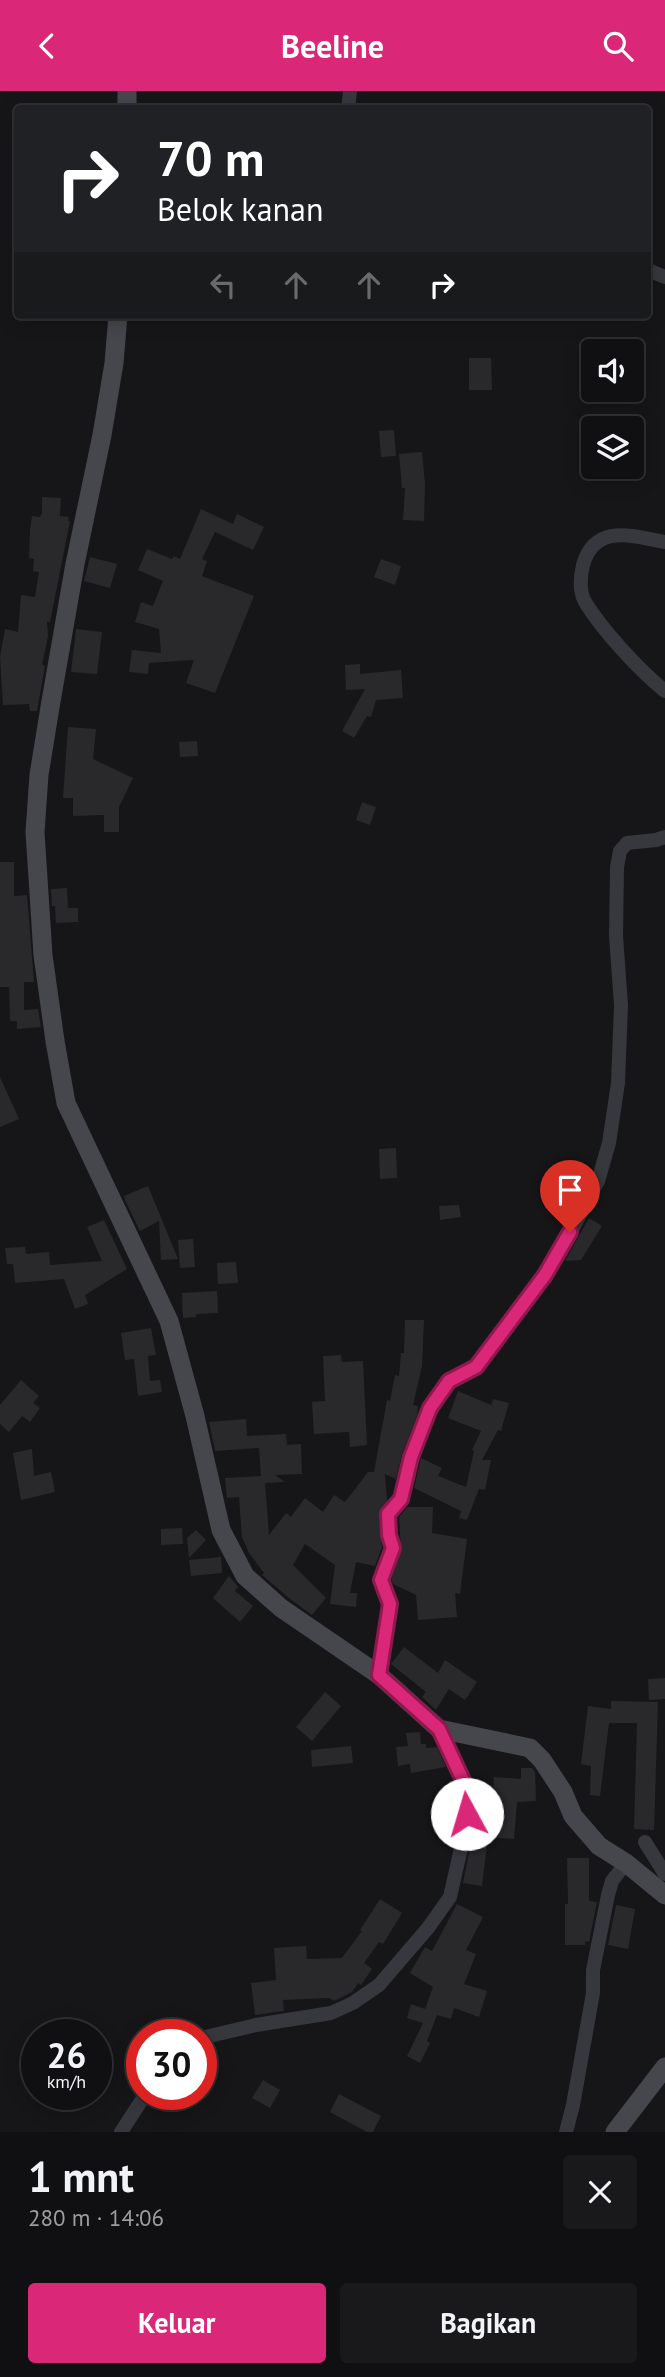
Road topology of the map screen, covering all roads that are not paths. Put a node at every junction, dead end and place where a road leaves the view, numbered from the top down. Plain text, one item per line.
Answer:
1 (118, 319) edge
2 (665, 542) edge
3 (665, 691) edge
4 (665, 837) edge
5 (379, 1675) junction
6 (439, 1729) junction
7 (645, 1842) dead end
8 (626, 1863) junction
9 (665, 1874) edge
10 (665, 1895) edge
11 (217, 2034) edge
12 (665, 2067) edge
13 (135, 2110) edge
14 (121, 2132) edge
15 (566, 2132) edge
16 (614, 2132) edge

1 - 5 street
2 - 3 street
4 - 5 street
5 - 6 street
6 - 8 street
6 - 11 street
7 - 9 street
8 - 10 street
8 - 15 street
12 - 16 street
13 - 14 street

